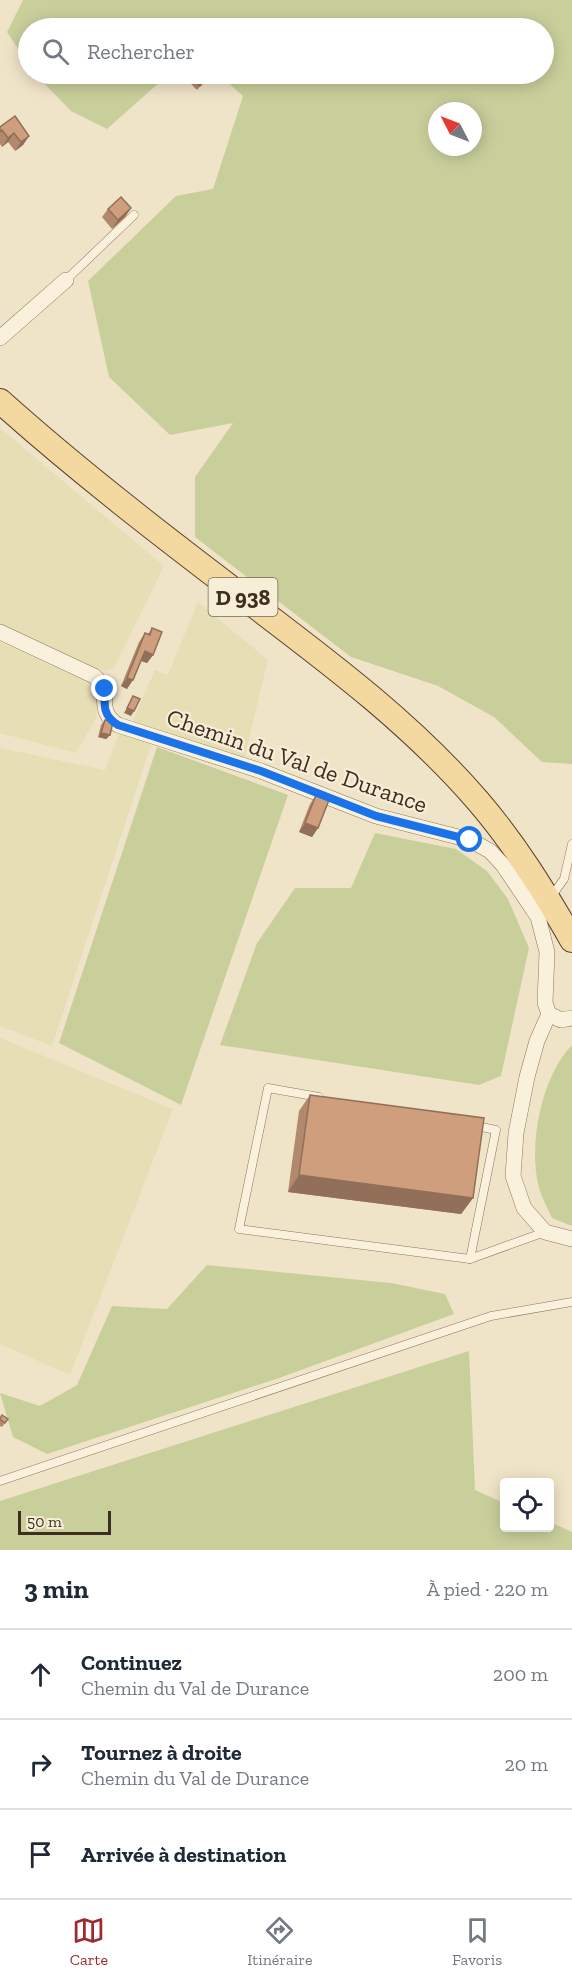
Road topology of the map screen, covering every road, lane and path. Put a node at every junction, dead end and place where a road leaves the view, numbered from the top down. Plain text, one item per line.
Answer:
1 (134, 215) dead end
2 (66, 280) joint
3 (0, 338) edge
4 (0, 401) edge
5 (0, 632) edge
6 (572, 844) edge
7 (549, 900) junction
8 (572, 940) edge
9 (549, 1014) junction
10 (572, 1018) edge
11 (325, 1098) edge
12 (462, 1124) edge
13 (545, 1232) junction
14 (572, 1239) edge
15 (470, 1259) junction
16 (572, 1302) edge
17 (0, 1481) edge

1 - 2 lane
2 - 3 street
4 - 7 main road, D 938
5 - 9 street, Chemin du Val de Durance
6 - 7 lane
7 - 8 main road, D 938
9 - 10 street
9 - 13 street
11 - 15 lane
12 - 15 lane
13 - 14 street
13 - 15 lane
16 - 17 lane

